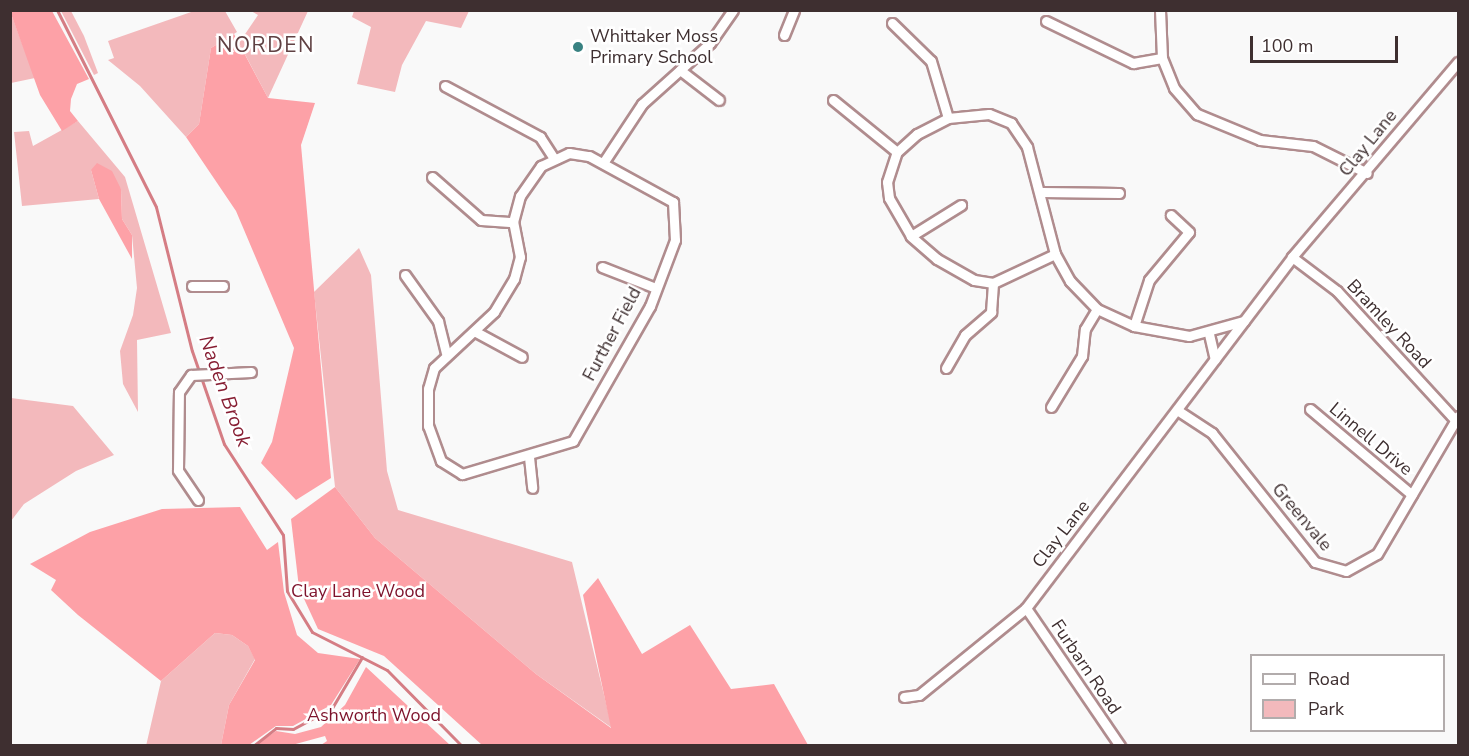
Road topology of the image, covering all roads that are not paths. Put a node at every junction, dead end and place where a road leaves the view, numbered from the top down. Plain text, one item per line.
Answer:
1 (733, 10) edge
2 (794, 10) edge
3 (1160, 10) edge
4 (1046, 21) dead end
5 (892, 23) dead end
6 (784, 35) dead end
7 (1162, 58) junction
8 (1458, 62) edge
9 (680, 70) junction
10 (445, 86) dead end
11 (719, 100) dead end
12 (833, 100) dead end
13 (948, 118) junction
14 (897, 152) junction
15 (553, 157) junction
16 (603, 163) junction
17 (1367, 172) junction
18 (432, 177) dead end
19 (1042, 192) junction
20 (1119, 193) dead end
21 (961, 205) dead end
22 (1171, 215) dead end
23 (513, 222) junction
24 (911, 236) junction
25 (1055, 254) junction
26 (1292, 257) junction
27 (602, 267) dead end
28 (405, 275) dead end
29 (993, 283) junction
30 (192, 286) dead end
31 (223, 286) dead end
32 (656, 288) junction
33 (1097, 309) junction
34 (1244, 321) junction
35 (1134, 326) junction
36 (476, 332) junction
37 (1209, 334) junction
38 (446, 353) junction
39 (522, 357) dead end
40 (1215, 359) junction
41 (946, 368) dead end
42 (251, 372) dead end
43 (1051, 406) dead end
44 (1310, 409) dead end
45 (1177, 410) junction
46 (1457, 418) edge
47 (530, 457) junction
48 (532, 488) dead end
49 (1412, 495) junction
50 (198, 500) dead end
51 (1026, 608) junction
52 (904, 697) dead end
53 (1119, 746) edge

1 - 9 street
2 - 6 street
3 - 7 street
4 - 7 street
5 - 13 street
7 - 17 street
8 - 17 street, Clay Lane
9 - 11 street
9 - 16 street
10 - 15 street
12 - 14 street
13 - 14 street
13 - 19 street
14 - 24 street
15 - 16 street
15 - 23 street
16 - 32 street, Further Field
17 - 26 street, Clay Lane
18 - 23 street
19 - 20 street
19 - 25 street
21 - 24 street
22 - 35 street
23 - 36 street
24 - 29 street
25 - 29 street
25 - 33 street
26 - 34 street, Clay Lane
26 - 46 street, Bramley Road
27 - 32 street
28 - 38 street
29 - 41 street
30 - 31 street
32 - 47 street, Further Field
33 - 35 street
33 - 43 street
34 - 37 street
34 - 40 street, Clay Lane
35 - 37 street
36 - 38 street
36 - 39 street
37 - 40 street
38 - 47 street, Further Field
40 - 45 street, Clay Lane
42 - 50 street
44 - 49 street, Linnell Drive
45 - 49 street, Greenvale
45 - 51 street, Clay Lane
46 - 49 street, Greenvale
47 - 48 street
51 - 52 street, Clay Lane
51 - 53 street, Furbarn Road

